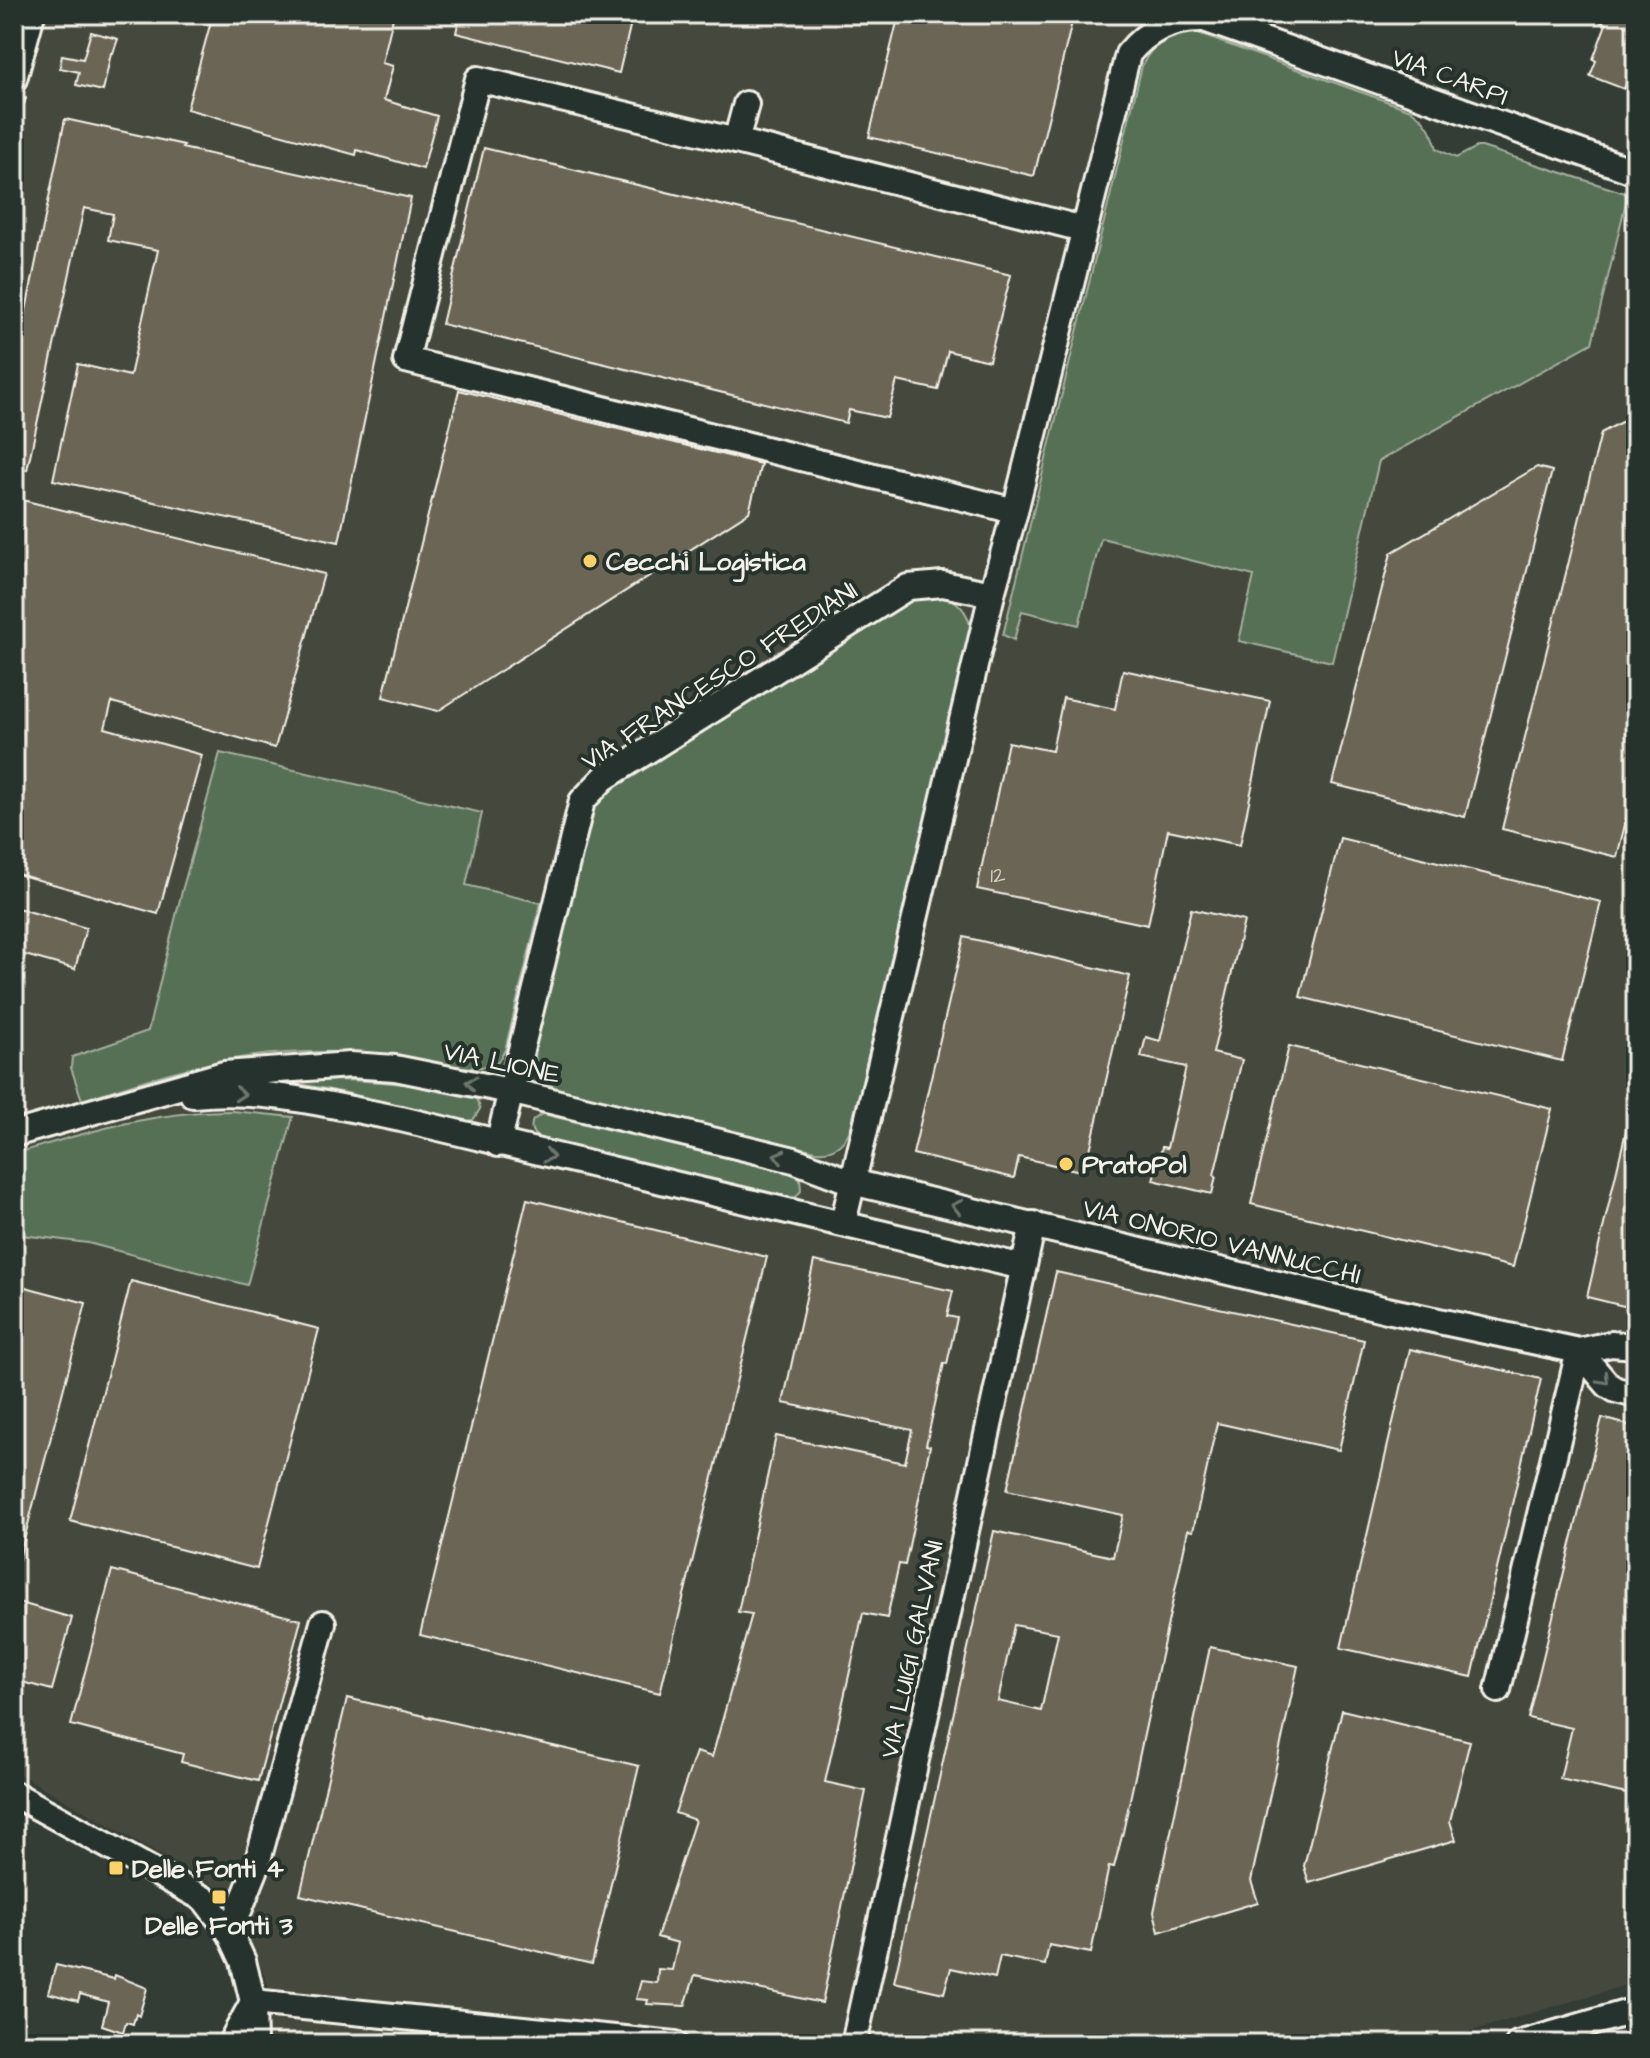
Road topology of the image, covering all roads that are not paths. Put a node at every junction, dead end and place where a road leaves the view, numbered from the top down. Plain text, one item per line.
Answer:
1 (32, 14) edge
2 (14, 79) edge
3 (746, 104) dead end
4 (736, 141) junction
5 (1636, 172) edge
6 (1083, 229) junction
7 (1015, 511) junction
8 (992, 594) junction
9 (510, 1091) junction
10 (135, 1101) junction
11 (14, 1134) edge
12 (498, 1144) junction
13 (852, 1182) junction
14 (843, 1223) junction
15 (1033, 1224) junction
16 (1023, 1267) junction
17 (1636, 1346) edge
18 (1579, 1351) junction
19 (1636, 1395) edge
20 (323, 1623) dead end
21 (1498, 1690) dead end
22 (14, 1794) edge
23 (230, 1933) junction
24 (253, 2002) junction
25 (1636, 2010) edge
26 (230, 2044) edge
27 (254, 2044) edge
28 (675, 2044) edge
29 (854, 2044) edge
30 (1518, 2044) edge

1 - 2 street
3 - 4 street
4 - 6 street
4 - 7 street
5 - 6 street, VIA CARPI
6 - 7 street
7 - 8 street
8 - 9 street, VIA FRANCESCO FREDIANI
8 - 13 street
9 -> 10 street, VIA LIONE
9 - 12 street, VIA FRANCESCO FREDIANI
13 -> 9 street, VIA LIONE
10 - 11 street, VIA LIONE
10 -> 12 street, VIA LIONE
12 -> 14 street, VIA LIONE
13 - 14 street
15 -> 13 street, VIA ONORIO VANNUCCHI
14 - 16 street
15 - 16 street, VIA LUIGI GALVANI
15 - 18 street, VIA ONORIO VANNUCCHI
16 - 29 street, VIA LUIGI GALVANI
17 - 18 street, VIA ONORIO VANNUCCHI
18 -> 19 street
18 - 21 street
20 - 23 street
22 - 23 street
23 - 24 street
24 - 26 street
24 - 27 street
24 - 28 street
25 - 30 street

